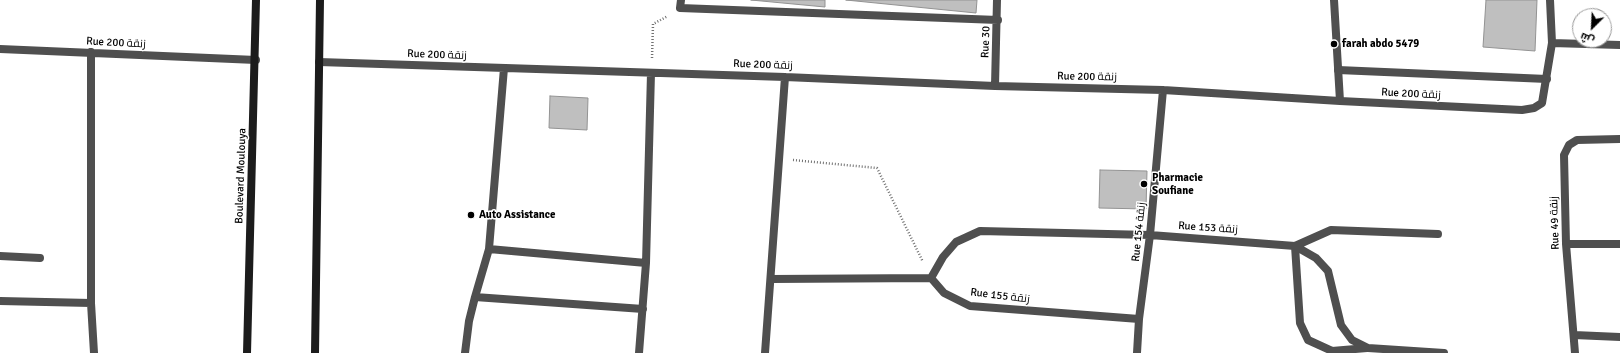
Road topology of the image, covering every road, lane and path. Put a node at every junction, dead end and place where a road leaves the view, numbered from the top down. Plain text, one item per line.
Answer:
1 (256, 0) edge
2 (320, 0) edge
3 (997, 0) edge
4 (1334, 0) edge
5 (1550, 0) edge
6 (680, 4) edge
7 (998, 20) junction
8 (1552, 43) junction
9 (1620, 45) edge
10 (0, 49) edge
11 (91, 52) junction
12 (256, 60) junction
13 (319, 62) junction
14 (504, 68) junction
15 (1338, 70) junction
16 (651, 73) junction
17 (785, 77) junction
18 (1547, 79) junction
19 (995, 86) junction
20 (1163, 90) junction
21 (1340, 102) junction
22 (1620, 138) edge
23 (778, 158) junction
24 (1438, 234) dead end
25 (1150, 235) junction
26 (1566, 244) junction
27 (1620, 244) edge
28 (1295, 246) junction
29 (489, 249) junction
30 (0, 256) edge
31 (40, 258) dead end
32 (646, 263) junction
33 (931, 278) junction
34 (771, 279) junction
35 (475, 297) junction
36 (0, 301) edge
37 (91, 303) junction
38 (643, 309) junction
39 (1139, 319) junction
40 (1574, 335) junction
41 (1620, 337) edge
42 (1368, 348) junction
43 (94, 353) edge
44 (246, 353) edge
45 (315, 353) edge
46 (465, 353) edge
47 (639, 353) edge
48 (765, 353) edge
49 (1137, 353) edge
50 (1444, 353) edge
51 (1575, 353) edge

1 - 12 street, Boulevard Moulouya
2 - 13 street
3 - 7 street, Rue 30
4 - 15 street
5 - 8 street
6 - 7 street
6 - 16 path
7 - 19 street, Rue 30
8 - 9 street
8 - 18 street
10 - 11 street, Rue 200 زنقة
11 - 12 street, Rue 200 زنقة
11 - 37 street
12 - 44 street, Boulevard Moulouya
13 - 14 street, Rue 200 زنقة
13 - 45 street
14 - 16 street, Rue 200 زنقة
14 - 29 street
15 - 18 street
15 - 21 street
16 - 17 street, Rue 200 زنقة
16 - 32 street
17 - 19 street, Rue 200 زنقة
17 - 23 street
18 - 21 street, Rue 200 زنقة
19 - 20 street, Rue 200 زنقة
20 - 21 street, Rue 200 زنقة
20 - 25 street, Rue 154 زنقة
22 - 26 street, Rue 49 زنقة
23 - 33 path
23 - 34 street
24 - 28 street
25 - 28 street, Rue 153 زنقة
25 - 33 street, Rue 153 زنقة
25 - 39 street, Rue 154 زنقة
26 - 27 street
26 - 40 street, Rue 49 زنقة
28 - 42 street, Rue 153 زنقة
28 - 42 street
29 - 32 street
29 - 35 street
30 - 31 street
32 - 38 street
33 - 34 street
33 - 39 street, Rue 155 زنقة
34 - 48 street
35 - 38 street
35 - 46 street
36 - 37 street
37 - 43 street
38 - 47 street
39 - 49 street, Rue 154 زنقة
40 - 41 street
40 - 51 street, Rue 49 زنقة
42 - 50 street, Rue 153 زنقة

